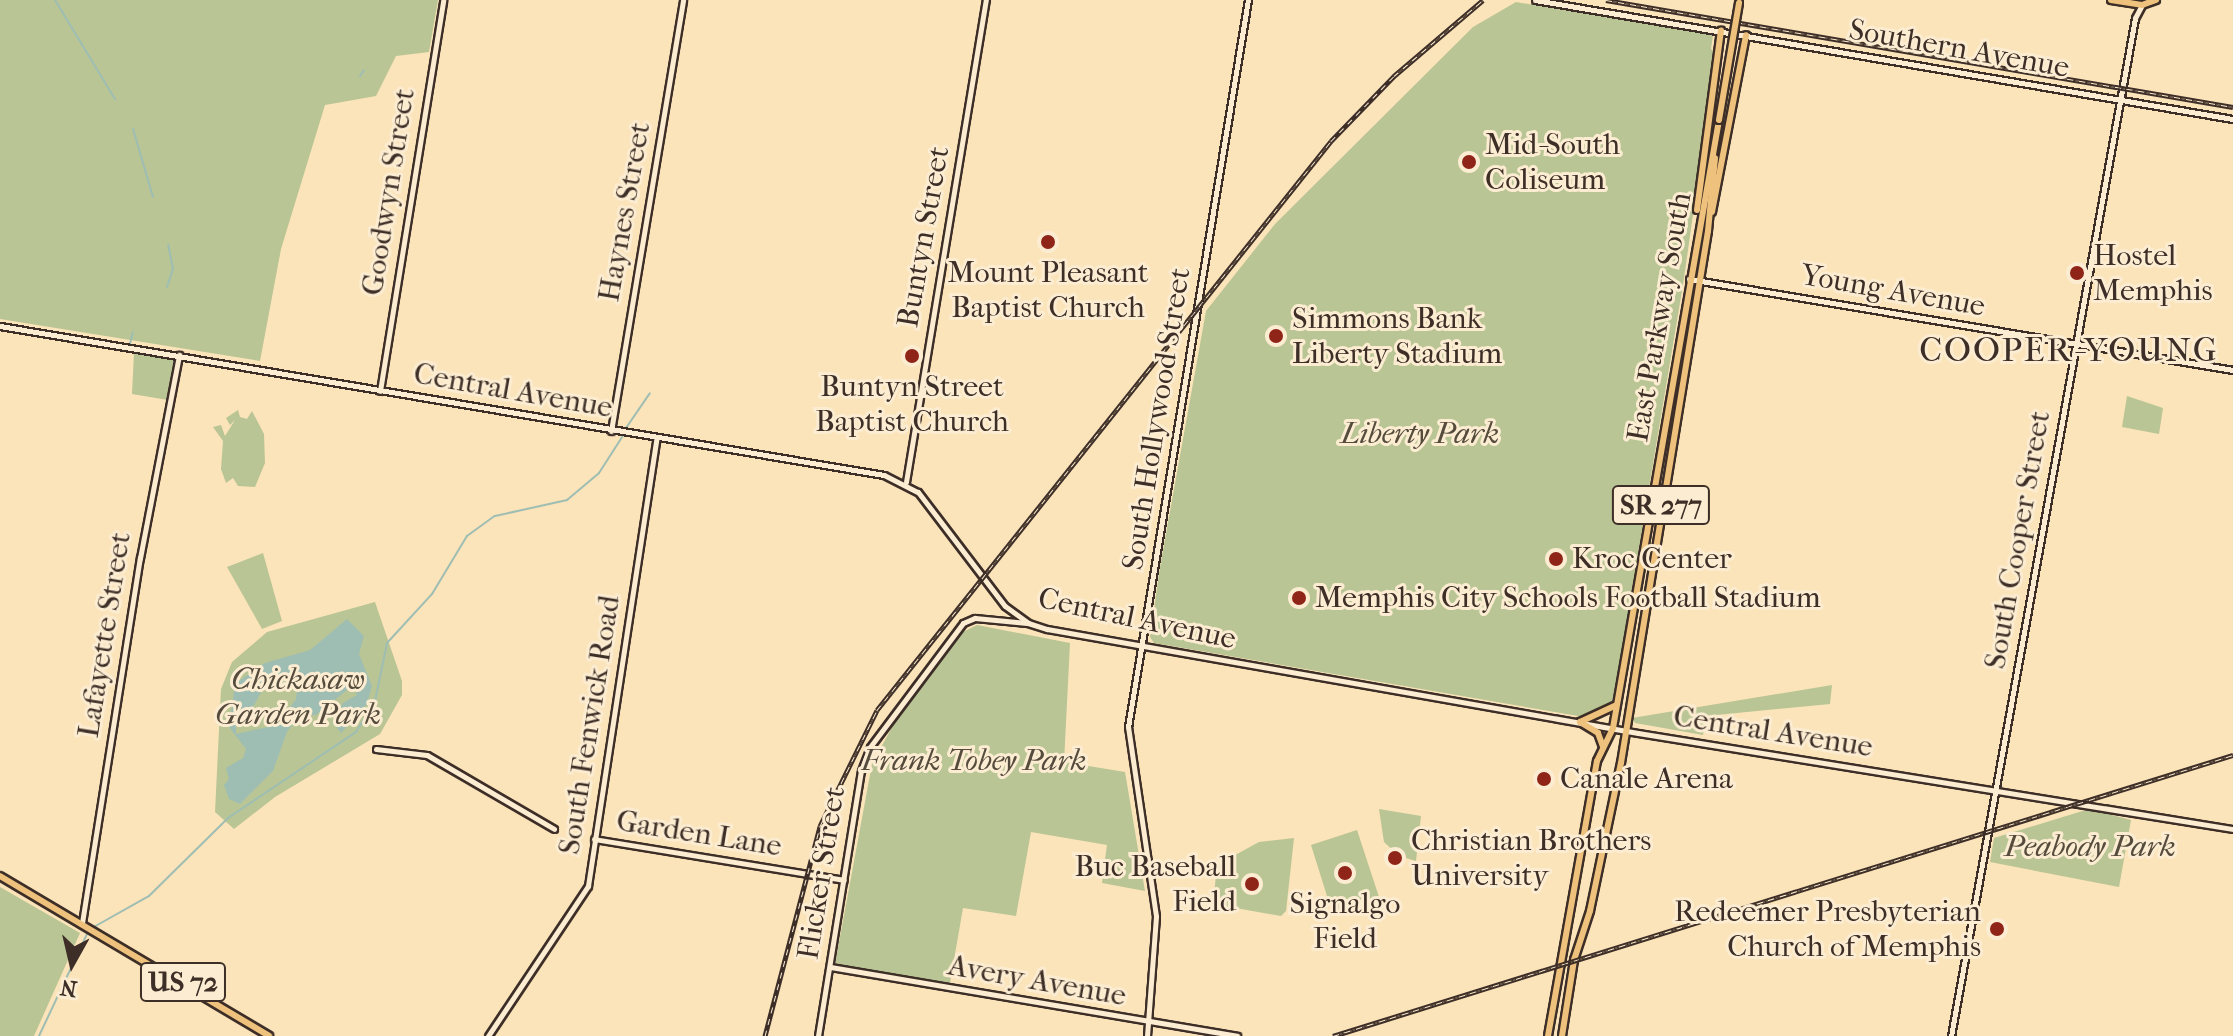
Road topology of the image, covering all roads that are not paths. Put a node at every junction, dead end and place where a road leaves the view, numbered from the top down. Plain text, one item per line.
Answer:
1 (443, 0) edge
2 (683, 0) edge
3 (986, 0) edge
4 (1248, 0) edge
5 (1535, 0) edge
6 (2111, 0) edge
7 (2156, 0) edge
8 (1740, 1) edge
9 (2143, 3) edge
10 (1721, 31) junction
11 (1746, 35) junction
12 (2122, 99) junction
13 (2233, 119) edge
14 (1719, 122) junction
15 (1708, 231) junction
16 (1695, 238) junction
17 (1689, 279) junction
18 (1699, 280) junction
19 (0, 326) edge
20 (2078, 345) junction
21 (179, 355) junction
22 (2233, 370) edge
23 (380, 391) junction
24 (611, 431) junction
25 (657, 437) junction
26 (906, 482) junction
27 (1028, 623) junction
28 (1142, 647) junction
29 (1617, 699) junction
30 (1580, 722) junction
31 (1613, 728) junction
32 (1626, 731) junction
33 (376, 749) dead end
34 (1603, 749) junction
35 (1996, 789) junction
36 (554, 829) dead end
37 (2233, 829) edge
38 (594, 839) junction
39 (0, 876) edge
40 (844, 880) junction
41 (82, 923) junction
42 (830, 967) junction
43 (1145, 1022) junction
44 (269, 1036) edge
45 (488, 1036) edge
46 (818, 1036) edge
47 (1147, 1036) edge
48 (1237, 1036) edge
49 (1548, 1036) edge
50 (1562, 1036) edge
51 (1951, 1036) edge

1 - 23 main road, Goodwyn Street
2 - 24 main road, Haynes Street
3 - 26 main road, Buntyn Street
4 - 28 main road, South Hollywood Street
5 - 10 main road, Southern Avenue
6 - 9 main road
7 - 9 main road
8 - 14 main road, East Parkway South / SR 277, bridge
9 - 12 main road, South Cooper Street
10 - 11 main road, Southern Avenue
10 - 16 main road
11 - 12 main road, Southern Avenue
11 - 15 main road
12 - 13 main road, Southern Avenue
12 - 20 main road, South Cooper Street
14 - 15 main road, East Parkway South / SR 277
14 - 16 main road, East Parkway South / SR 277
15 - 18 main road, East Parkway South / SR 277
16 - 17 main road, East Parkway South / SR 277
17 - 18 main road, Young Avenue
17 - 29 main road, East Parkway South / SR 277
18 - 20 main road, Young Avenue
18 - 32 main road, East Parkway South / SR 277
19 - 21 main road, Central Avenue
20 - 22 main road, Young Avenue
20 - 35 main road, South Cooper Street
21 - 23 main road, Central Avenue
21 - 41 main road, Lafayette Street
23 - 24 main road, Central Avenue
24 - 25 main road, Central Avenue
25 - 26 main road, Central Avenue
25 - 38 main road, South Fenwick Road
26 - 27 main road, Central Avenue
27 - 28 main road, Central Avenue
27 - 40 main road, Flicker Street
28 - 30 main road, Central Avenue
28 - 43 main road, South Hollywood Street
29 - 30 main road
29 - 31 main road, East Parkway South / SR 277
30 - 31 main road, Central Avenue
30 - 34 main road
31 - 32 main road, Central Avenue
31 - 34 main road, East Parkway South / SR 277
32 - 35 main road, Central Avenue
32 - 50 main road, East Parkway South / SR 277
33 - 36 main road
34 - 49 main road, East Parkway South / SR 277
35 - 37 main road, Central Avenue
35 - 51 main road, South Cooper Street
38 - 40 main road, Garden Lane
38 - 45 main road, South Fenwick Road
39 - 41 main road, US 72
40 - 42 main road, Flicker Street
41 - 44 main road, US 72
42 - 43 main road, Avery Avenue
42 - 46 main road, Flicker Street
43 - 47 main road, South Hollywood Street
43 - 48 main road, Avery Avenue

